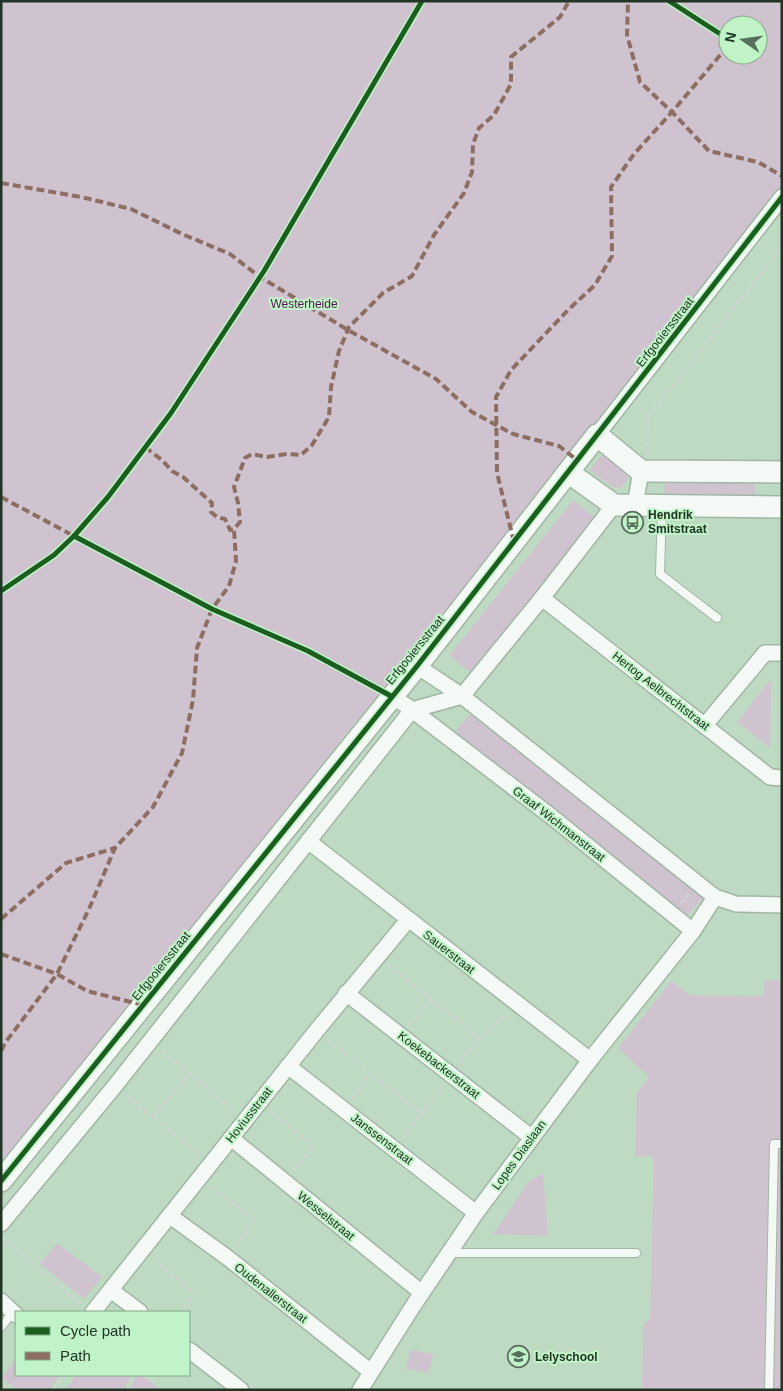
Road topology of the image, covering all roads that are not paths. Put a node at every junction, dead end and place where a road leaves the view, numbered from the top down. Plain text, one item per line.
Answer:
1 (782, 197) edge
2 (597, 435) junction
3 (644, 471) junction
4 (568, 472) junction
5 (782, 472) edge
6 (614, 505) junction
7 (635, 505) junction
8 (662, 506) junction
9 (782, 507) edge
10 (542, 598) junction
11 (717, 618) dead end
12 (782, 653) edge
13 (416, 666) junction
14 (391, 696) junction
15 (462, 696) junction
16 (412, 710) junction
17 (705, 725) junction
18 (782, 778) edge
19 (308, 841) junction
20 (714, 898) junction
21 (782, 905) edge
22 (408, 920) junction
23 (693, 931) junction
24 (346, 993) junction
25 (590, 1060) junction
26 (288, 1066) junction
27 (531, 1137) junction
28 (231, 1138) junction
29 (782, 1144) edge
30 (1, 1181) edge
31 (476, 1213) junction
32 (170, 1216) junction
33 (1, 1224) edge
34 (450, 1253) junction
35 (636, 1253) dead end
36 (112, 1291) junction
37 (422, 1293) junction
38 (1, 1301) edge
39 (89, 1309) edge
40 (139, 1311) edge
41 (15, 1313) edge
42 (1, 1327) edge
43 (190, 1351) edge
44 (370, 1372) junction
45 (241, 1390) edge
46 (360, 1390) edge
47 (769, 1390) edge

1 - 2 street, Erfgooiersstraat
2 - 3 street
2 - 4 street, Erfgooiersstraat
3 - 5 street
3 - 7 street
4 - 6 street
4 - 13 street, Erfgooiersstraat
6 - 7 street
6 - 10 street
7 - 8 street
8 - 9 street
8 - 11 lane
10 - 15 street
10 - 17 street, Hertog Aelbrechtstraat
12 - 17 street
13 - 14 street, Erfgooiersstraat
13 - 15 street
14 - 16 street, Graaf Wichmanstraat
14 - 30 street, Erfgooiersstraat
15 - 16 street
15 - 20 street
16 - 19 street
16 - 23 street, Graaf Wichmanstraat
17 - 18 street, Hertog Aelbrechtstraat
19 - 22 street, Sauerstraat
19 - 33 street
20 - 21 street
20 - 23 street
22 - 24 street, Hoviusstraat
22 - 25 street, Sauerstraat
23 - 25 street, Lopes Diaslaan
24 - 26 street, Hoviusstraat
24 - 27 street, Koekebackerstraat
25 - 27 street, Lopes Diaslaan
26 - 28 street, Hoviusstraat
26 - 31 street, Janssenstraat
27 - 31 street, Lopes Diaslaan
28 - 32 street, Hoviusstraat
28 - 37 street, Wesselstraat
29 - 47 lane
31 - 34 street, Lopes Diaslaan
32 - 36 street, Hoviusstraat
32 - 44 street, Oudenallerstraat
34 - 35 lane
34 - 37 street, Lopes Diaslaan
36 - 39 street, Hoviusstraat
36 - 40 street
37 - 44 street, Lopes Diaslaan
38 - 41 street
41 - 42 lane
43 - 45 street
44 - 46 street, Lopes Diaslaan

